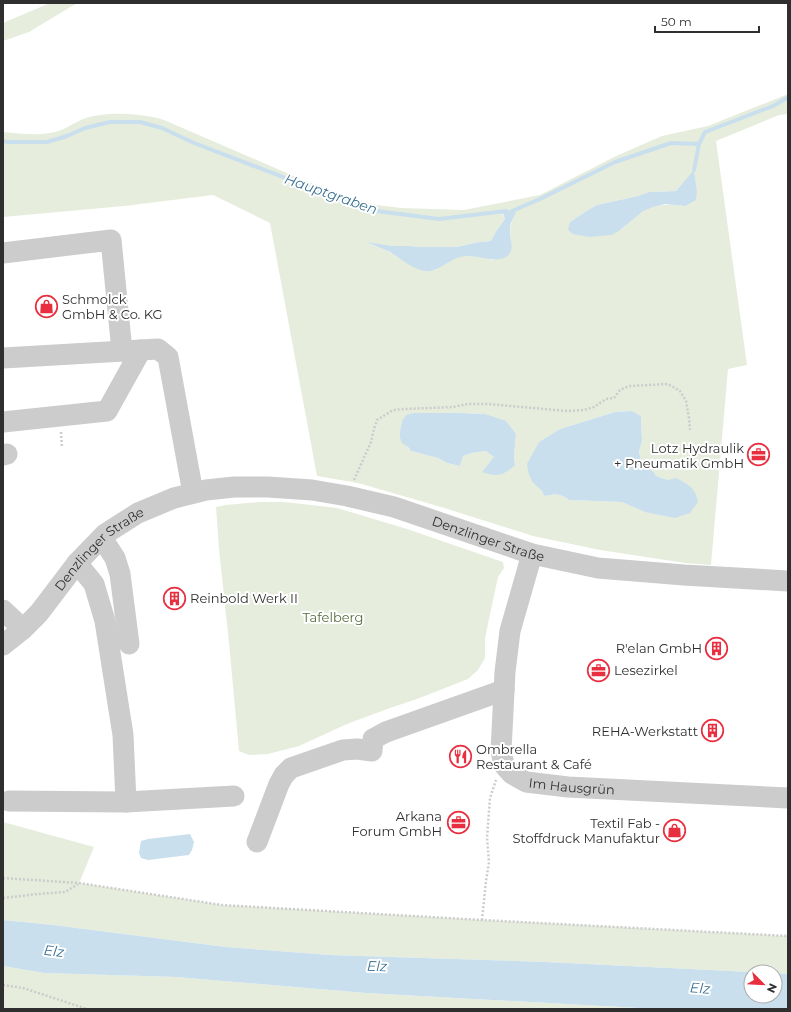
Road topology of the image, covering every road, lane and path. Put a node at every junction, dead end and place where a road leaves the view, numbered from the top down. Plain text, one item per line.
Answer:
1 (3, 253) edge
2 (132, 351) junction
3 (3, 358) edge
4 (3, 422) edge
5 (60, 426) dead end
6 (690, 430) dead end
7 (62, 448) dead end
8 (192, 493) junction
9 (347, 496) junction
10 (102, 538) junction
11 (532, 554) junction
12 (77, 563) junction
13 (788, 581) edge
14 (3, 610) edge
15 (23, 629) junction
16 (129, 644) dead end
17 (3, 645) edge
18 (504, 690) junction
19 (504, 765) junction
20 (234, 796) dead end
21 (788, 798) edge
22 (9, 801) dead end
23 (126, 802) junction
24 (257, 842) dead end
25 (3, 878) edge
26 (79, 883) junction
27 (3, 898) edge
28 (482, 920) junction
29 (788, 936) edge
30 (3, 985) edge
31 (87, 1009) edge

1 - 2 street
2 - 3 street
2 - 4 street
2 - 8 street
5 - 7 path
6 - 9 path
8 - 9 street, Denzlinger Straße
8 - 10 street, Denzlinger Straße
9 - 11 street, Denzlinger Straße
10 - 12 street, Denzlinger Straße
10 - 16 street
11 - 13 street, Denzlinger Straße
11 - 18 street
12 - 15 street, Denzlinger Straße
12 - 23 street
14 - 15 street
15 - 17 street, Denzlinger Straße
18 - 19 street
18 - 24 street
19 - 21 street, Im Hausgrün
19 - 28 path
20 - 23 street
22 - 23 street
25 - 26 path
26 - 27 path
26 - 28 path
28 - 29 path
30 - 31 path

